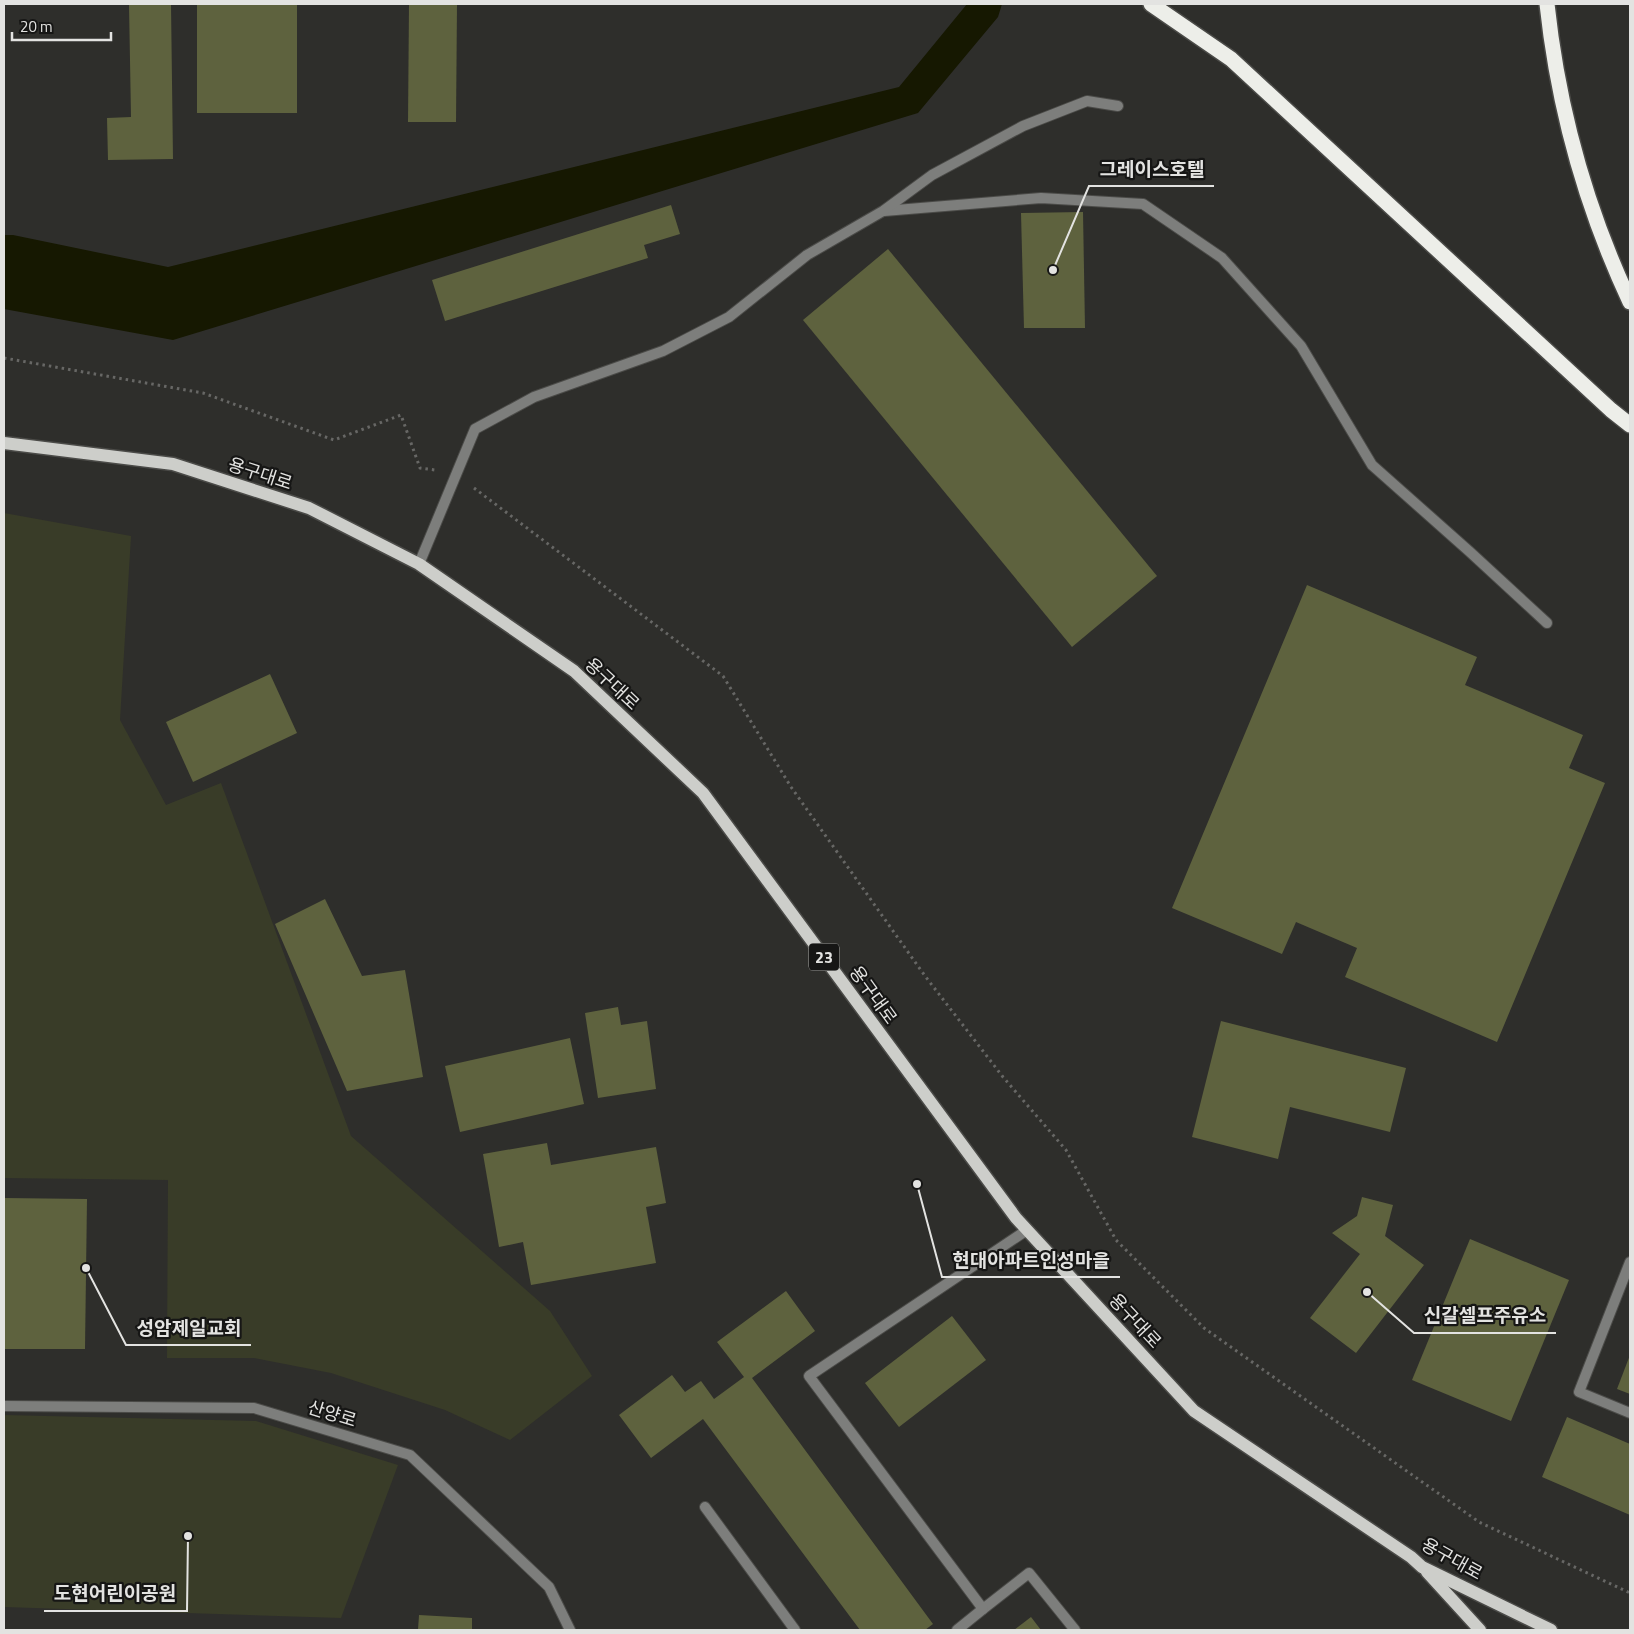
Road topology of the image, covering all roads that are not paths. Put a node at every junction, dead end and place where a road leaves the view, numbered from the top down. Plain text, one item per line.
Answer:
1 (1151, 4) edge
2 (1547, 4) edge
3 (1118, 106) dead end
4 (884, 211) junction
5 (1630, 302) edge
6 (1630, 425) edge
7 (4, 443) edge
8 (419, 564) junction
9 (1547, 623) dead end
10 (1027, 1230) junction
11 (1630, 1262) edge
12 (4, 1406) edge
13 (1630, 1413) edge
14 (705, 1507) dead end
15 (1422, 1567) junction
16 (983, 1609) junction
17 (570, 1630) edge
18 (795, 1630) edge
19 (957, 1630) edge
20 (1075, 1630) edge
21 (1480, 1630) edge
22 (1551, 1630) edge

1 - 6 highway
2 - 5 highway
3 - 4 street
4 - 8 street
4 - 9 street
7 - 8 main road, 용구대로 / 23
8 - 10 main road, 용구대로 / 23
10 - 15 main road, 용구대로 / 23
10 - 16 street
11 - 13 street
12 - 17 street, 산양로
14 - 18 street
15 - 21 main road
15 - 22 main road, 용구대로 / 23
16 - 19 street
16 - 20 street

